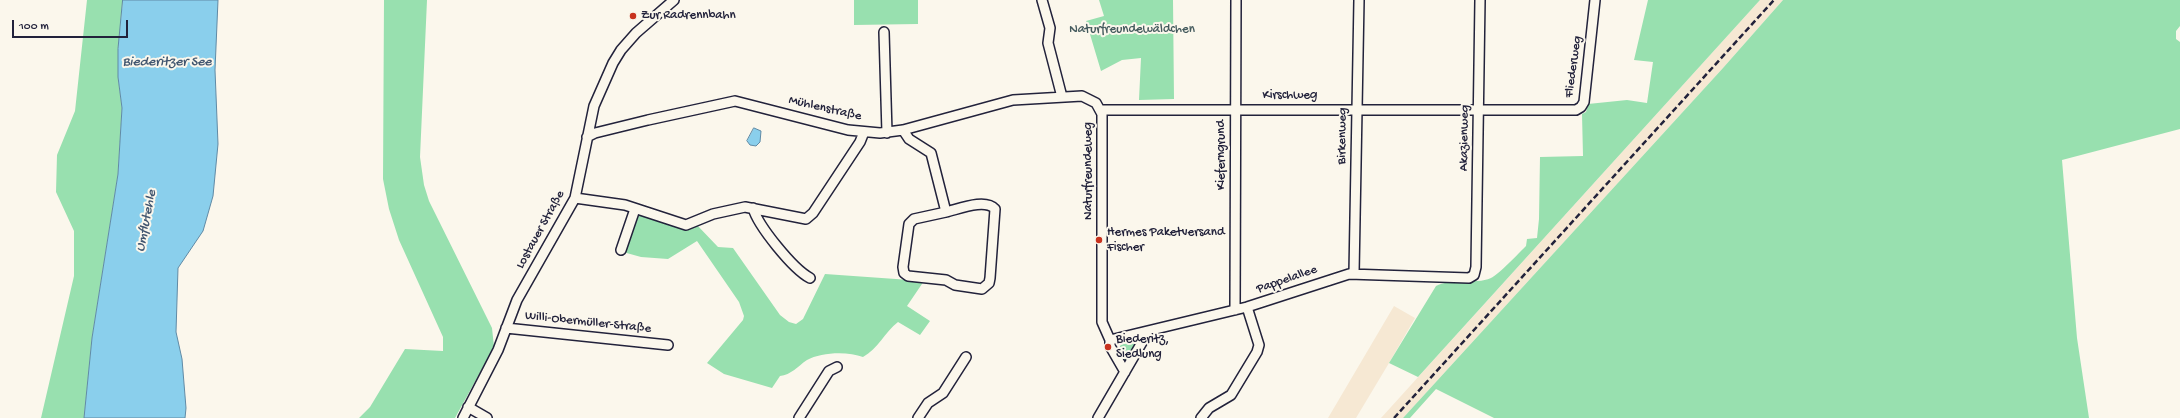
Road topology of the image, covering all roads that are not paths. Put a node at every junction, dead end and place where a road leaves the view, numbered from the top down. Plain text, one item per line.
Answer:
1 (674, 0) edge
2 (1042, 0) edge
3 (1236, 0) edge
4 (1358, 0) edge
5 (1480, 0) edge
6 (1595, 0) edge
7 (884, 32) dead end
8 (1062, 97) junction
9 (1236, 109) junction
10 (1357, 109) junction
11 (1479, 109) junction
12 (1101, 110) junction
13 (903, 130) junction
14 (864, 132) junction
15 (887, 133) junction
16 (586, 137) junction
17 (575, 198) junction
18 (753, 208) junction
19 (635, 209) junction
20 (946, 212) junction
21 (621, 250) dead end
22 (1354, 273) junction
23 (1474, 275) joint
24 (810, 278) dead end
25 (1247, 307) junction
26 (1235, 310) junction
27 (506, 328) junction
28 (1148, 332) junction
29 (1110, 340) junction
30 (668, 345) dead end
31 (966, 357) dead end
32 (837, 367) dead end
33 (1125, 372) junction
34 (468, 407) junction
35 (463, 418) edge
36 (487, 418) edge
37 (799, 418) edge
38 (918, 418) edge
39 (1098, 418) edge
40 (1201, 418) edge

1 - 16 street, Lostauer Straße
2 - 8 street
3 - 9 street, Kieferngrund
4 - 10 street, Birkenweg
5 - 11 street, Akazienweg
6 - 11 street, Fliederweg
7 - 15 street
8 - 12 street, Mühlenstraße
8 - 13 street, Mühlenstraße
9 - 10 street, Kirschweg
9 - 12 street, Kirschweg
9 - 26 street, Kieferngrund
10 - 11 street, Kirschweg
10 - 22 street, Birkenweg
11 - 23 street, Akazienweg
12 - 29 street, Naturfreundeweg
13 - 15 street, Mühlenstraße
13 - 20 street
14 - 15 street, Mühlenstraße
14 - 16 street, Mühlenstraße
14 - 18 street
16 - 17 street, Lostauer Straße
17 - 19 street
17 - 27 street, Lostauer Straße
18 - 19 street
18 - 24 street
19 - 21 street
20 - 20 street
22 - 23 street, Pappelallee
22 - 25 street, Pappelallee
25 - 26 street, Pappelallee
25 - 40 street
26 - 28 street, Pappelallee
27 - 30 street, Willi-Obermüller-Straße
27 - 34 street, Lostauer Straße
28 - 29 street, Pappelallee
28 - 33 street
29 - 33 street, Naturfreundeweg
31 - 38 street
32 - 37 street
33 - 39 street
34 - 35 street, Lostauer Straße
34 - 36 street

